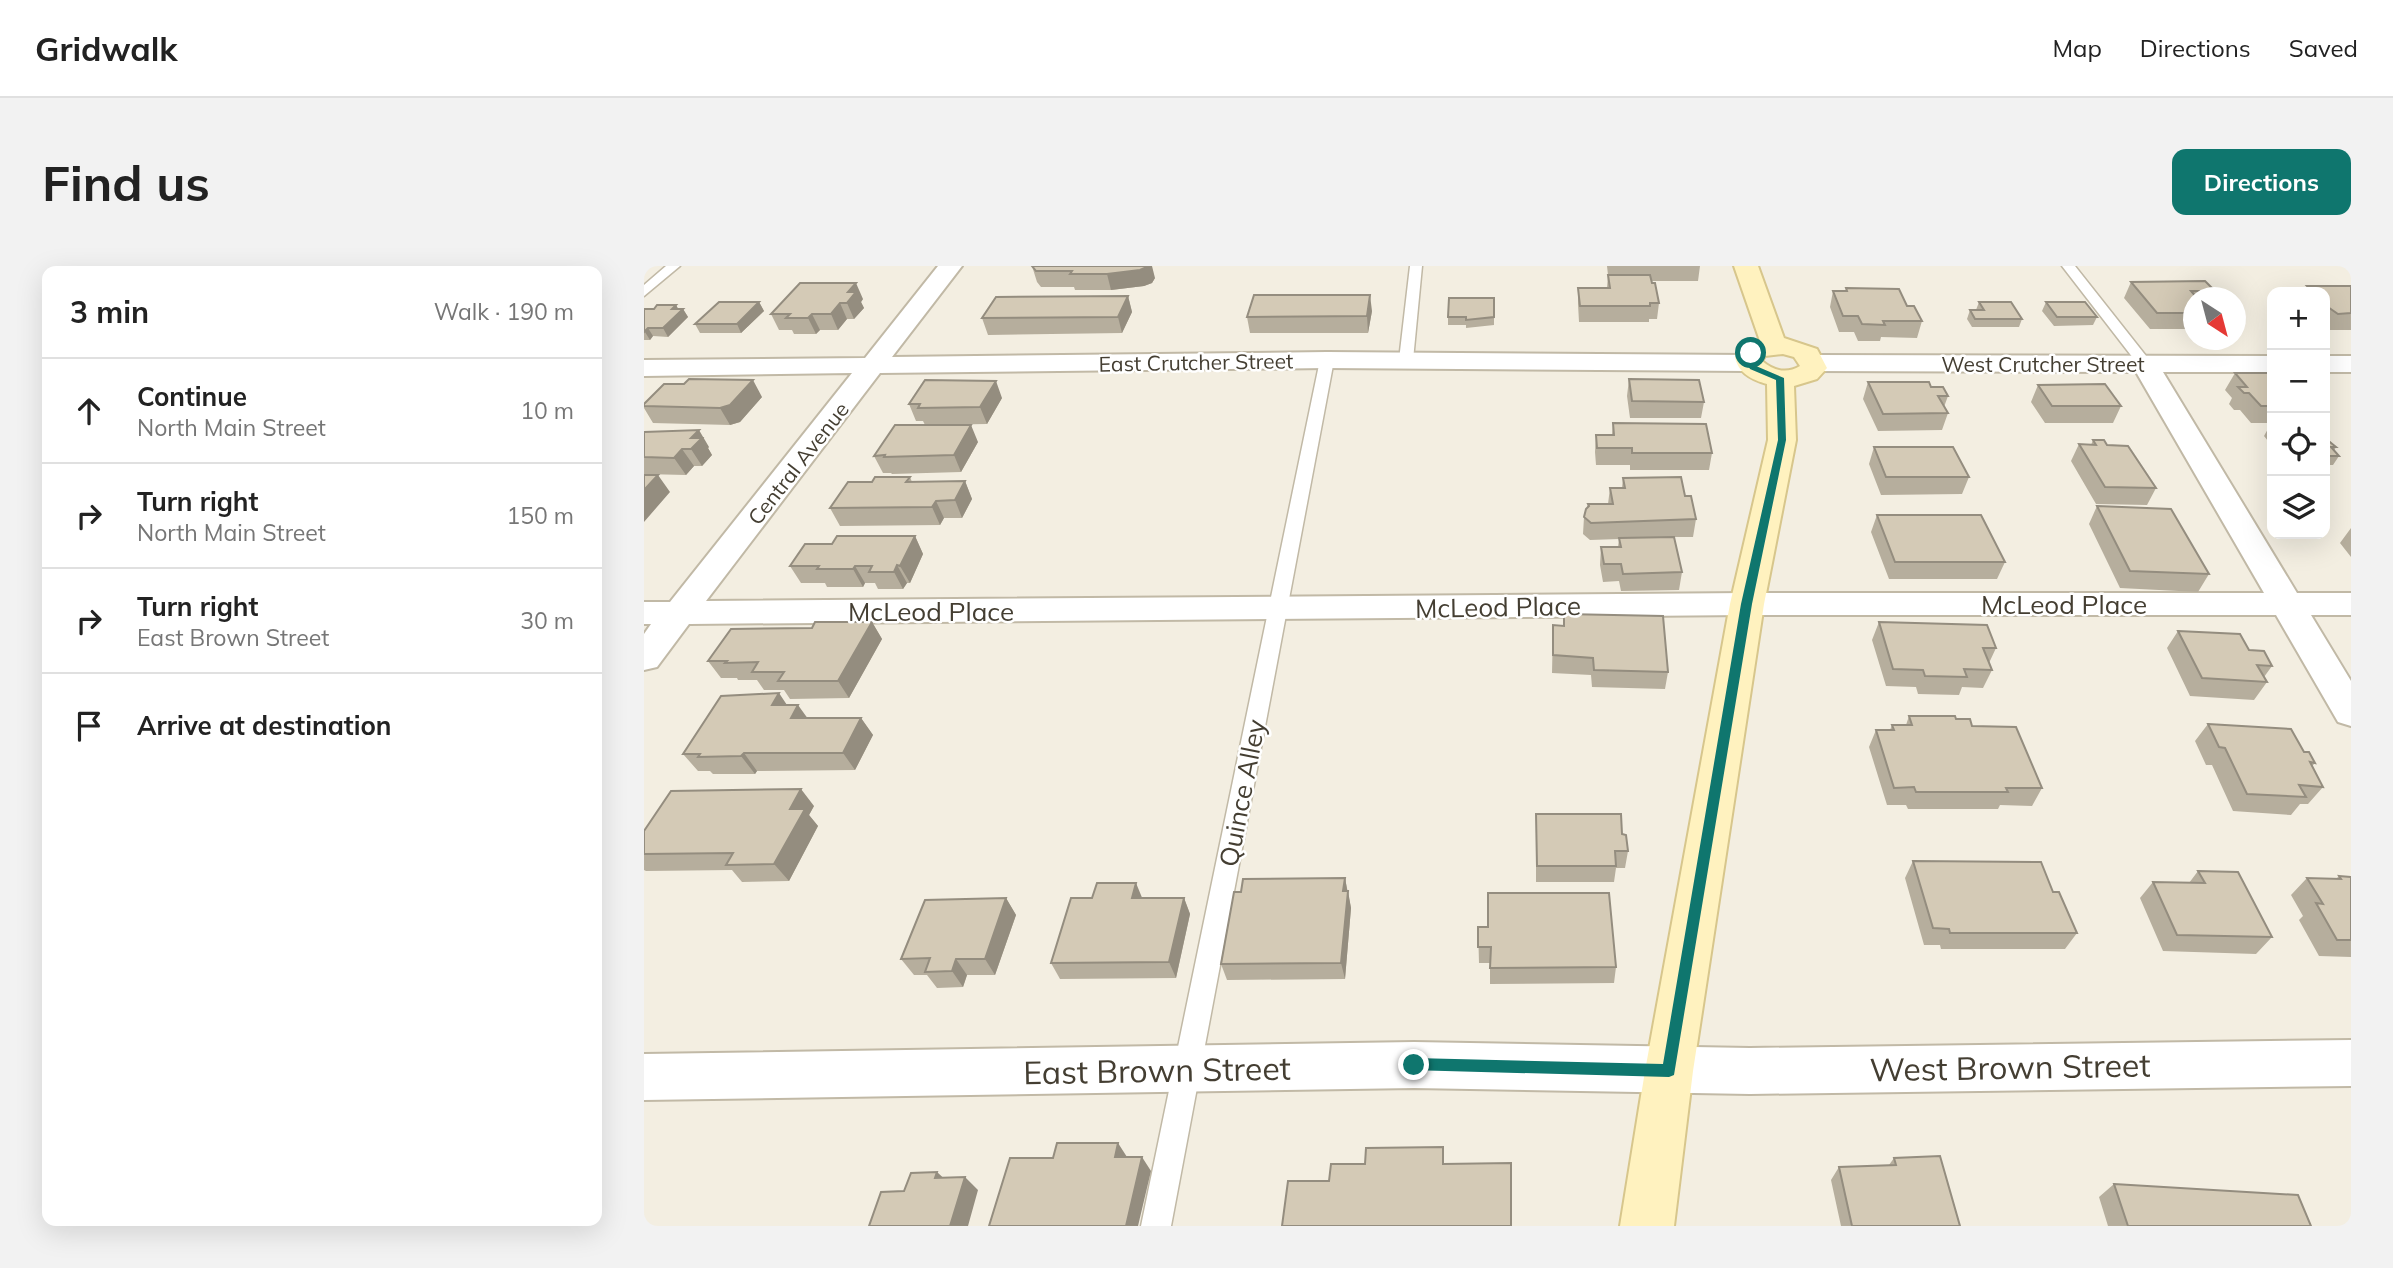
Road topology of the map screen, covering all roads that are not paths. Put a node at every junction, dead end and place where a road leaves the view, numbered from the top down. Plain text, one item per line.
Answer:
1 (674, 266) edge
2 (950, 266) edge
3 (1416, 266) edge
4 (1746, 266) edge
5 (2068, 266) edge
6 (644, 292) edge
7 (1326, 360) junction
8 (1406, 360) junction
9 (1779, 362) junction
10 (2145, 364) junction
11 (2267, 364) edge
12 (2330, 364) edge
13 (2351, 364) edge
14 (875, 365) junction
15 (644, 368) edge
16 (2287, 603) junction
17 (1746, 604) junction
18 (2351, 604) edge
19 (1279, 610) junction
20 (644, 613) edge
21 (679, 613) junction
22 (644, 659) edge
23 (2351, 712) edge
24 (2351, 1063) edge
25 (1188, 1070) junction
26 (1669, 1071) junction
27 (644, 1077) edge
28 (1156, 1226) edge
29 (1647, 1226) edge

1 - 6 lane
2 - 14 street, Central Avenue
3 - 8 lane
4 - 9 street
5 - 10 lane
7 - 8 street, East Crutcher Street
7 - 14 street, East Crutcher Street
7 - 19 lane, Quince Alley
8 - 9 street, East Crutcher Street
9 - 10 street, West Crutcher Street
9 - 17 street
10 - 11 street, West Crutcher Street
10 - 16 street
12 - 13 street
14 - 15 street, East Crutcher Street
14 - 21 street, Central Avenue
16 - 17 street, McLeod Place
16 - 18 street, McLeod Place
16 - 23 street
17 - 19 street, McLeod Place
17 - 26 street
19 - 21 street, McLeod Place
19 - 25 lane, Quince Alley
20 - 21 street, McLeod Place
21 - 22 street, Central Avenue
24 - 26 street, West Brown Street
25 - 26 street, East Brown Street
25 - 27 street, East Brown Street
25 - 28 lane, Quince Alley
26 - 29 street

